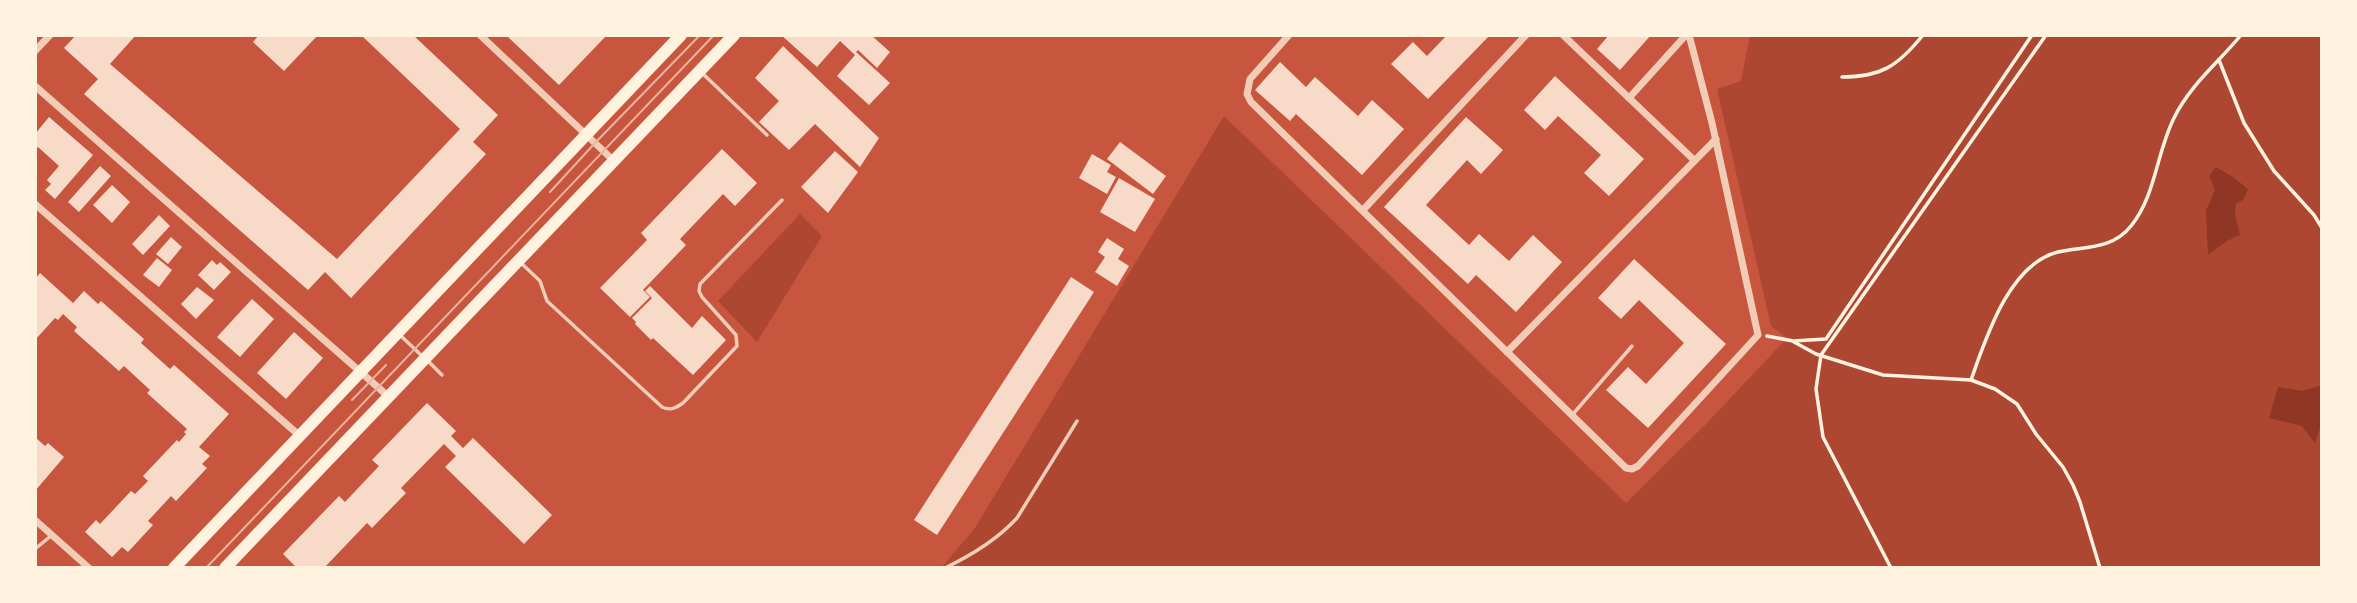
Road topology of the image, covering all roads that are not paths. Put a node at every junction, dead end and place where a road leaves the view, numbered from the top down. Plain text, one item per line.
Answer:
1 (50, 35) edge
2 (480, 35) edge
3 (681, 35) edge
4 (734, 35) edge
5 (1289, 35) edge
6 (1526, 35) edge
7 (1563, 35) edge
8 (1688, 35) edge
9 (35, 51) edge
10 (699, 71) junction
11 (35, 86) edge
12 (1629, 99) junction
13 (586, 134) junction
14 (767, 135) dead end
15 (1716, 139) junction
16 (613, 160) junction
17 (1694, 160) junction
18 (782, 200) dead end
19 (35, 204) edge
20 (1363, 210) junction
21 (43, 211) junction
22 (35, 219) edge
23 (519, 260) junction
24 (398, 333) junction
25 (1632, 346) dead end
26 (1507, 352) junction
27 (425, 359) junction
28 (361, 373) junction
29 (442, 375) dead end
30 (389, 397) junction
31 (1572, 415) junction
32 (1077, 421) dead end
33 (300, 437) junction
34 (35, 520) edge
35 (52, 535) junction
36 (35, 549) edge
37 (89, 568) edge
38 (174, 568) edge
39 (225, 568) edge
40 (945, 568) edge

1 - 9 street
2 - 13 street
3 - 13 main road
4 - 10 main road
5 - 20 street
6 - 20 street
7 - 12 street
8 - 12 street
8 - 15 street
10 - 14 lane
10 - 16 main road
11 - 28 street
12 - 17 street
13 - 16 street
13 - 24 main road
15 - 17 street
15 - 31 street
16 - 23 main road
17 - 26 street
18 - 23 lane
19 - 21 street
20 - 26 street
21 - 22 street
21 - 33 street
23 - 27 main road
24 - 27 lane
24 - 28 main road
25 - 31 lane
26 - 31 street
27 - 29 lane
27 - 30 main road
28 - 30 street
28 - 33 main road
30 - 39 main road
32 - 40 lane
33 - 38 main road
34 - 35 street
35 - 36 lane
35 - 37 street

